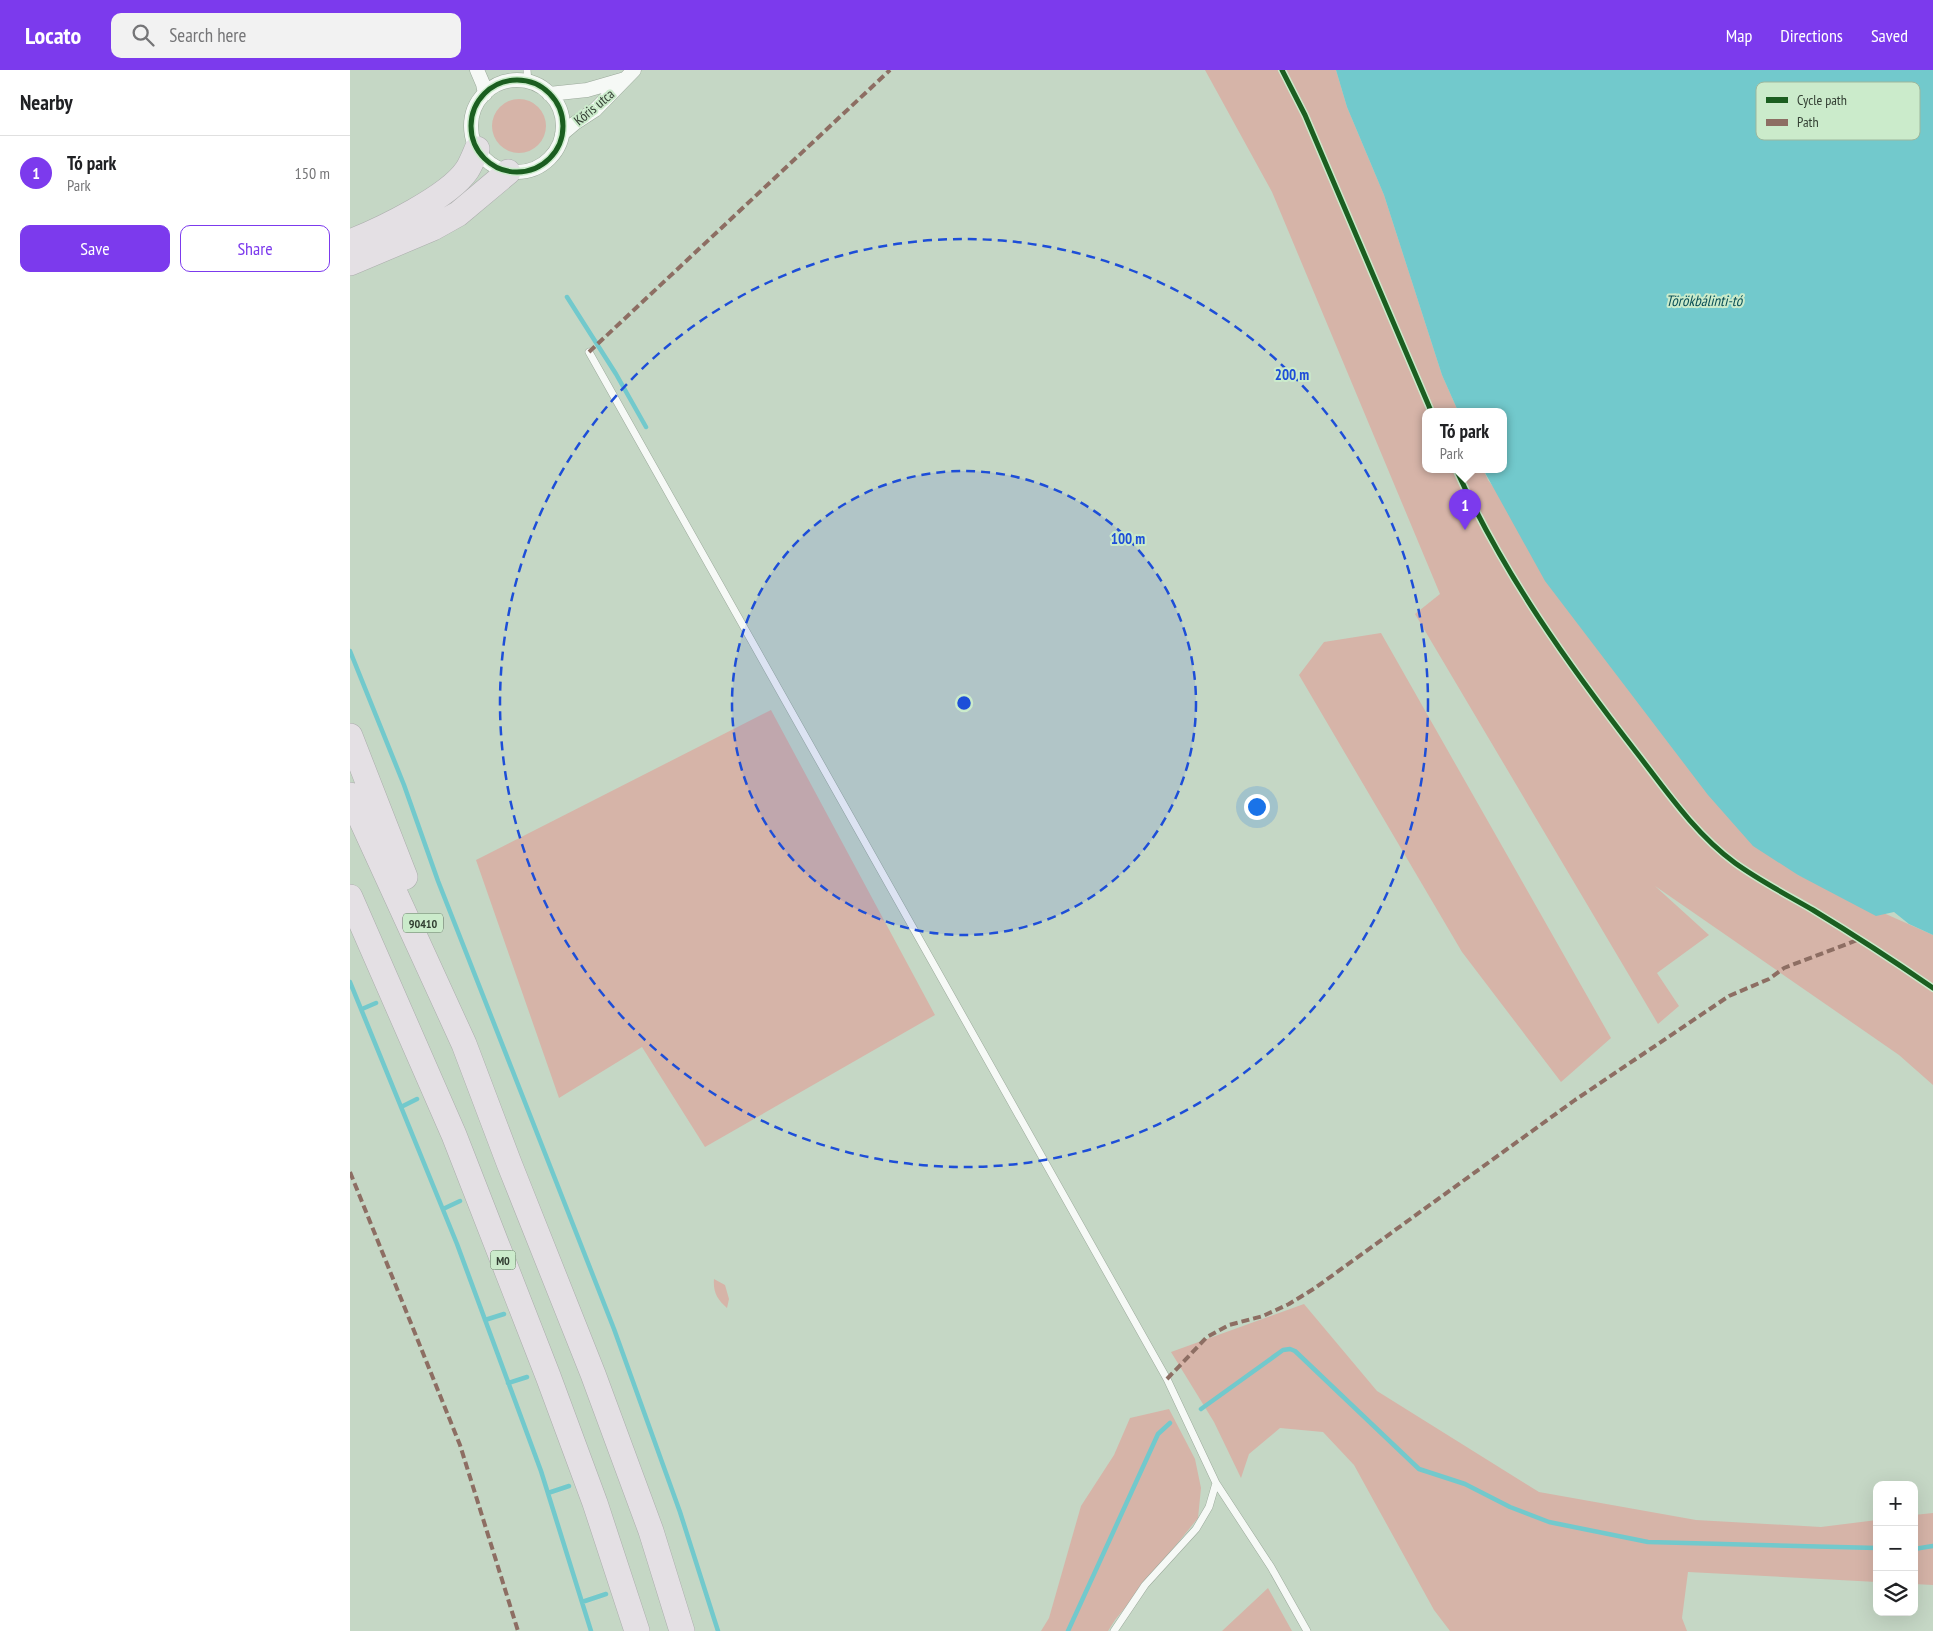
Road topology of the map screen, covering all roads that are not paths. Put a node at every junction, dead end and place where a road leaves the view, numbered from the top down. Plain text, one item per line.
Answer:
1 (477, 70) edge
2 (504, 70) edge
3 (630, 75) edge
4 (524, 78) edge
5 (485, 94) junction
6 (549, 94) junction
7 (562, 134) junction
8 (477, 149) junction
9 (508, 172) junction
10 (350, 242) edge
11 (350, 263) edge
12 (589, 352) dead end
13 (350, 736) edge
14 (350, 795) edge
15 (350, 897) edge
16 (464, 1044) junction
17 (1216, 1483) junction
18 (637, 1631) edge
19 (682, 1631) edge
20 (1114, 1631) edge
21 (1307, 1631) edge

1 - 5 street
2 - 4 street
3 - 6 street, Kőris utca
3 - 7 street, Kőris utca
4 - 5 street
4 - 6 street
5 - 8 street
6 - 7 street
7 - 9 street
8 - 9 street
8 - 10 highway
9 - 11 highway
12 - 17 lane
13 - 16 highway, 90410
14 - 16 highway
15 - 18 highway, M0
16 - 19 highway
17 - 20 lane
17 - 21 lane

